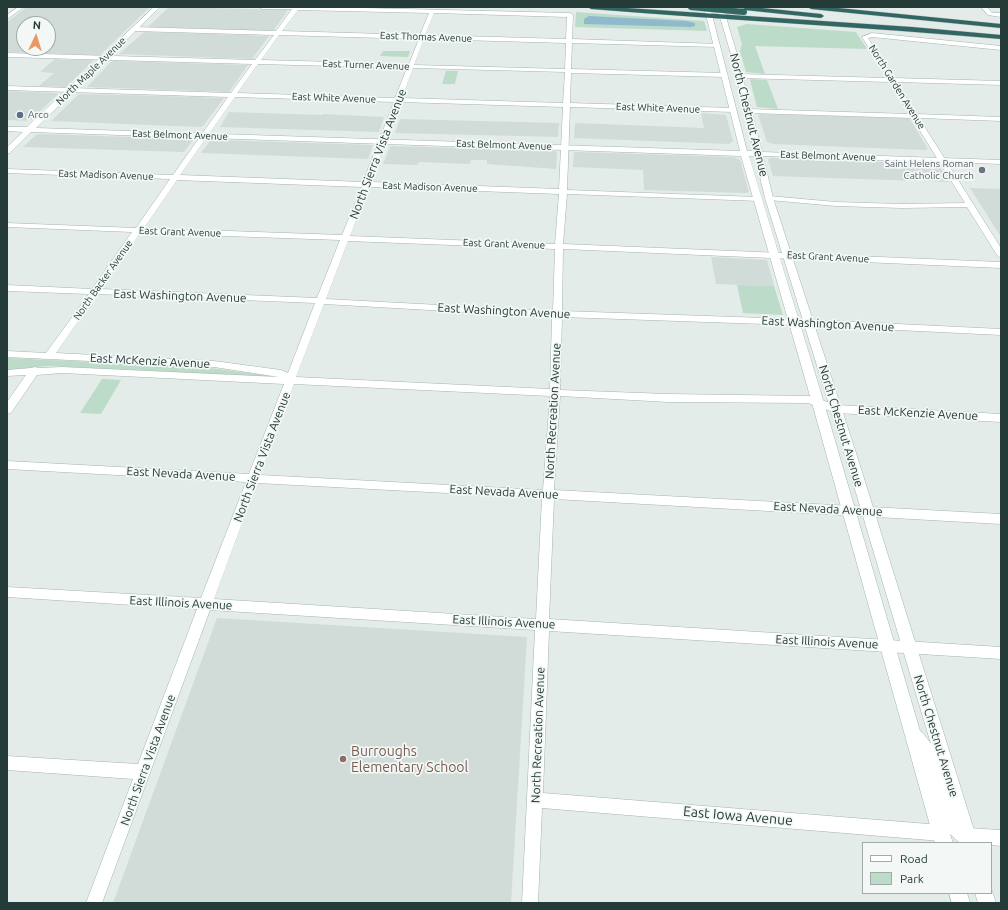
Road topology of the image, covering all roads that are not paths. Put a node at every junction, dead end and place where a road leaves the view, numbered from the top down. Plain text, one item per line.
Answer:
1 (21, 7) edge
2 (157, 7) edge
3 (262, 7) edge
4 (591, 7) edge
5 (691, 7) edge
6 (707, 7) edge
7 (810, 7) edge
8 (850, 7) edge
9 (984, 7) edge
10 (296, 8) edge
11 (740, 9) edge
12 (904, 9) dead end
13 (432, 11) junction
14 (722, 11) edge
15 (1001, 15) edge
16 (710, 16) junction
17 (827, 16) dead end
18 (7, 17) edge
19 (843, 18) dead end
20 (1001, 21) edge
21 (1001, 26) edge
22 (134, 29) junction
23 (950, 32) junction
24 (277, 33) junction
25 (1001, 33) edge
26 (422, 37) junction
27 (1001, 37) edge
28 (569, 41) junction
29 (717, 45) junction
30 (1001, 48) edge
31 (7, 55) edge
32 (104, 58) junction
33 (258, 62) junction
34 (411, 66) junction
35 (568, 71) junction
36 (725, 75) junction
37 (739, 76) junction
38 (892, 80) junction
39 (1001, 83) edge
40 (7, 88) edge
41 (71, 90) junction
42 (233, 95) junction
43 (398, 101) junction
44 (566, 105) junction
45 (733, 110) junction
46 (748, 111) junction
47 (914, 116) junction
48 (1001, 119) edge
49 (7, 124) edge
50 (32, 127) junction
51 (7, 129) edge
52 (206, 133) junction
53 (383, 139) junction
54 (565, 145) junction
55 (7, 151) edge
56 (744, 151) junction
57 (758, 151) junction
58 (941, 157) junction
59 (1001, 157) edge
60 (1001, 162) edge
61 (7, 171) edge
62 (174, 178) junction
63 (366, 185) junction
64 (563, 192) junction
65 (769, 198) junction
66 (757, 199) junction
67 (969, 205) junction
68 (7, 225) edge
69 (138, 231) junction
70 (345, 238) junction
71 (559, 246) junction
72 (774, 254) junction
73 (787, 255) junction
74 (1001, 255) edge
75 (1001, 265) edge
76 (7, 288) edge
77 (95, 292) junction
78 (320, 302) junction
79 (558, 314) junction
80 (794, 322) junction
81 (809, 322) junction
82 (1001, 332) edge
83 (7, 354) edge
84 (49, 356) junction
85 (35, 370) junction
86 (7, 373) edge
87 (291, 380) junction
88 (555, 393) junction
89 (818, 403) junction
90 (836, 408) junction
91 (7, 410) edge
92 (1001, 418) edge
93 (7, 465) edge
94 (253, 478) junction
95 (548, 494) junction
96 (848, 510) junction
97 (868, 511) junction
98 (1001, 519) edge
99 (7, 592) edge
100 (205, 604) junction
101 (542, 624) junction
102 (887, 646) junction
103 (909, 647) junction
104 (1001, 653) edge
105 (912, 733) junction
106 (7, 763) edge
107 (143, 772) junction
108 (535, 800) junction
109 (942, 838) edge
110 (1001, 838) edge
111 (968, 839) edge
112 (94, 903) edge
113 (530, 903) edge

1 - 18 street
2 - 22 main road, North Maple Avenue
3 - 10 street
4 - 16 highway
5 - 11 highway, bridge
6 - 16 main road, North Chestnut Avenue
7 - 21 highway
8 - 20 highway
9 - 15 street
10 - 13 street
10 - 24 street, North Backer Avenue
11 - 17 highway
11 - 23 highway
12 - 20 highway
13 - 26 street, North Sierra Vista Avenue
13 - 28 street, North Recreation Avenue
14 - 16 highway
14 - 23 highway
14 - 37 main road, North Chestnut Avenue
16 - 29 main road, North Chestnut Avenue
19 - 25 highway
22 - 24 street, East Thomas Avenue
22 - 32 main road, North Maple Avenue
23 - 27 highway
24 - 26 street, East Thomas Avenue
24 - 33 street, North Backer Avenue
26 - 28 street, East Thomas Avenue
26 - 34 street, North Sierra Vista Avenue
28 - 29 street, East Thomas Avenue
28 - 35 street, North Recreation Avenue
29 - 36 main road, North Chestnut Avenue
30 - 38 street, North Garden Avenue
31 - 32 street, East Turner Avenue
32 - 33 street, East Turner Avenue
32 - 41 main road, North Maple Avenue
33 - 34 street, East Turner Avenue
33 - 42 street, North Backer Avenue
34 - 35 street, East Turner Avenue
34 - 43 street, North Sierra Vista Avenue
35 - 36 street, East Turner Avenue
35 - 44 street, North Recreation Avenue
36 - 45 main road, North Chestnut Avenue
36 - 46 main road
37 - 38 street
37 - 46 main road, North Chestnut Avenue
38 - 39 street
38 - 47 street, North Garden Avenue
40 - 41 street, East White Avenue
41 - 42 street, East White Avenue
41 - 50 main road, North Maple Avenue
42 - 43 street, East White Avenue
42 - 52 street, North Backer Avenue
43 - 44 street, East White Avenue
43 - 53 street, North Sierra Vista Avenue
44 - 45 street, East White Avenue
44 - 54 street, North Recreation Avenue
45 - 56 main road, North Chestnut Avenue
46 - 47 street
46 - 57 main road, North Chestnut Avenue
47 - 48 street
47 - 58 street, North Garden Avenue
49 - 50 main road, East Belmont Avenue
50 - 51 main road, East Belmont Avenue
50 - 52 main road, East Belmont Avenue
50 - 55 main road, North Maple Avenue
52 - 53 main road, East Belmont Avenue
52 - 62 street, North Backer Avenue
53 - 54 main road, East Belmont Avenue
53 - 63 street, North Sierra Vista Avenue
54 - 56 main road, East Belmont Avenue
54 - 64 street, North Recreation Avenue
56 - 57 main road, East Belmont Avenue
56 - 66 main road, North Chestnut Avenue
57 - 58 main road, East Belmont Avenue
57 - 65 main road, North Chestnut Avenue
58 - 59 main road, East Belmont Avenue
58 - 60 main road, East Belmont Avenue
58 - 67 street, North Garden Avenue
61 - 62 street, East Madison Avenue
62 - 63 street, East Madison Avenue
62 - 69 street, North Backer Avenue
63 - 64 street, East Madison Avenue
63 - 70 street, North Sierra Vista Avenue
64 - 66 street, East Madison Avenue
64 - 71 street, North Recreation Avenue
65 - 67 street
65 - 73 main road, North Chestnut Avenue
66 - 72 main road, North Chestnut Avenue
67 - 74 street, North Garden Avenue
68 - 69 street, East Grant Avenue
69 - 70 street, East Grant Avenue
69 - 77 street, North Backer Avenue
70 - 71 street, East Grant Avenue
70 - 78 street, North Sierra Vista Avenue
71 - 72 street, East Grant Avenue
71 - 79 street, North Recreation Avenue
72 - 73 street, East Grant Avenue
72 - 80 main road, North Chestnut Avenue
73 - 75 street, East Grant Avenue
73 - 81 main road, North Chestnut Avenue
76 - 77 street, East Washington Avenue
77 - 78 street, East Washington Avenue
77 - 84 street, North Backer Avenue
78 - 79 street, East Washington Avenue
78 - 87 street, North Sierra Vista Avenue
79 - 80 street, East Washington Avenue
79 - 88 street, North Recreation Avenue
80 - 81 street, East Washington Avenue
80 - 89 main road, North Chestnut Avenue
81 - 82 street, East Washington Avenue
81 - 90 main road, North Chestnut Avenue
83 - 84 street, East McKenzie Avenue
84 - 87 street, East McKenzie Avenue
85 - 86 street
85 - 87 street, East McKenzie Avenue
85 - 91 street
87 - 88 street, East McKenzie Avenue
87 - 94 street, North Sierra Vista Avenue
88 - 89 street, East McKenzie Avenue
88 - 95 street, North Recreation Avenue
89 - 90 street, East McKenzie Avenue
89 - 96 main road, North Chestnut Avenue
90 - 92 street, East McKenzie Avenue
90 - 97 main road, North Chestnut Avenue
93 - 94 street, East Nevada Avenue
94 - 95 street, East Nevada Avenue
94 - 100 street, North Sierra Vista Avenue
95 - 96 street, East Nevada Avenue
95 - 101 street, North Recreation Avenue
96 - 97 street, East Nevada Avenue
96 - 102 main road, North Chestnut Avenue
97 - 98 street, East Nevada Avenue
97 - 103 main road, North Chestnut Avenue
99 - 100 street, East Illinois Avenue
100 - 101 street, East Illinois Avenue
100 - 107 street, North Sierra Vista Avenue
101 - 102 street, East Illinois Avenue
101 - 108 street, North Recreation Avenue
102 - 103 street, East Illinois Avenue
102 - 105 main road, North Chestnut Avenue
103 - 104 street, East Illinois Avenue
103 - 111 main road, North Chestnut Avenue
105 - 109 main road, North Chestnut Avenue
105 - 111 main road
106 - 107 street
107 - 112 street, North Sierra Vista Avenue
108 - 109 street, East Iowa Avenue
108 - 113 street, North Recreation Avenue
110 - 111 street

